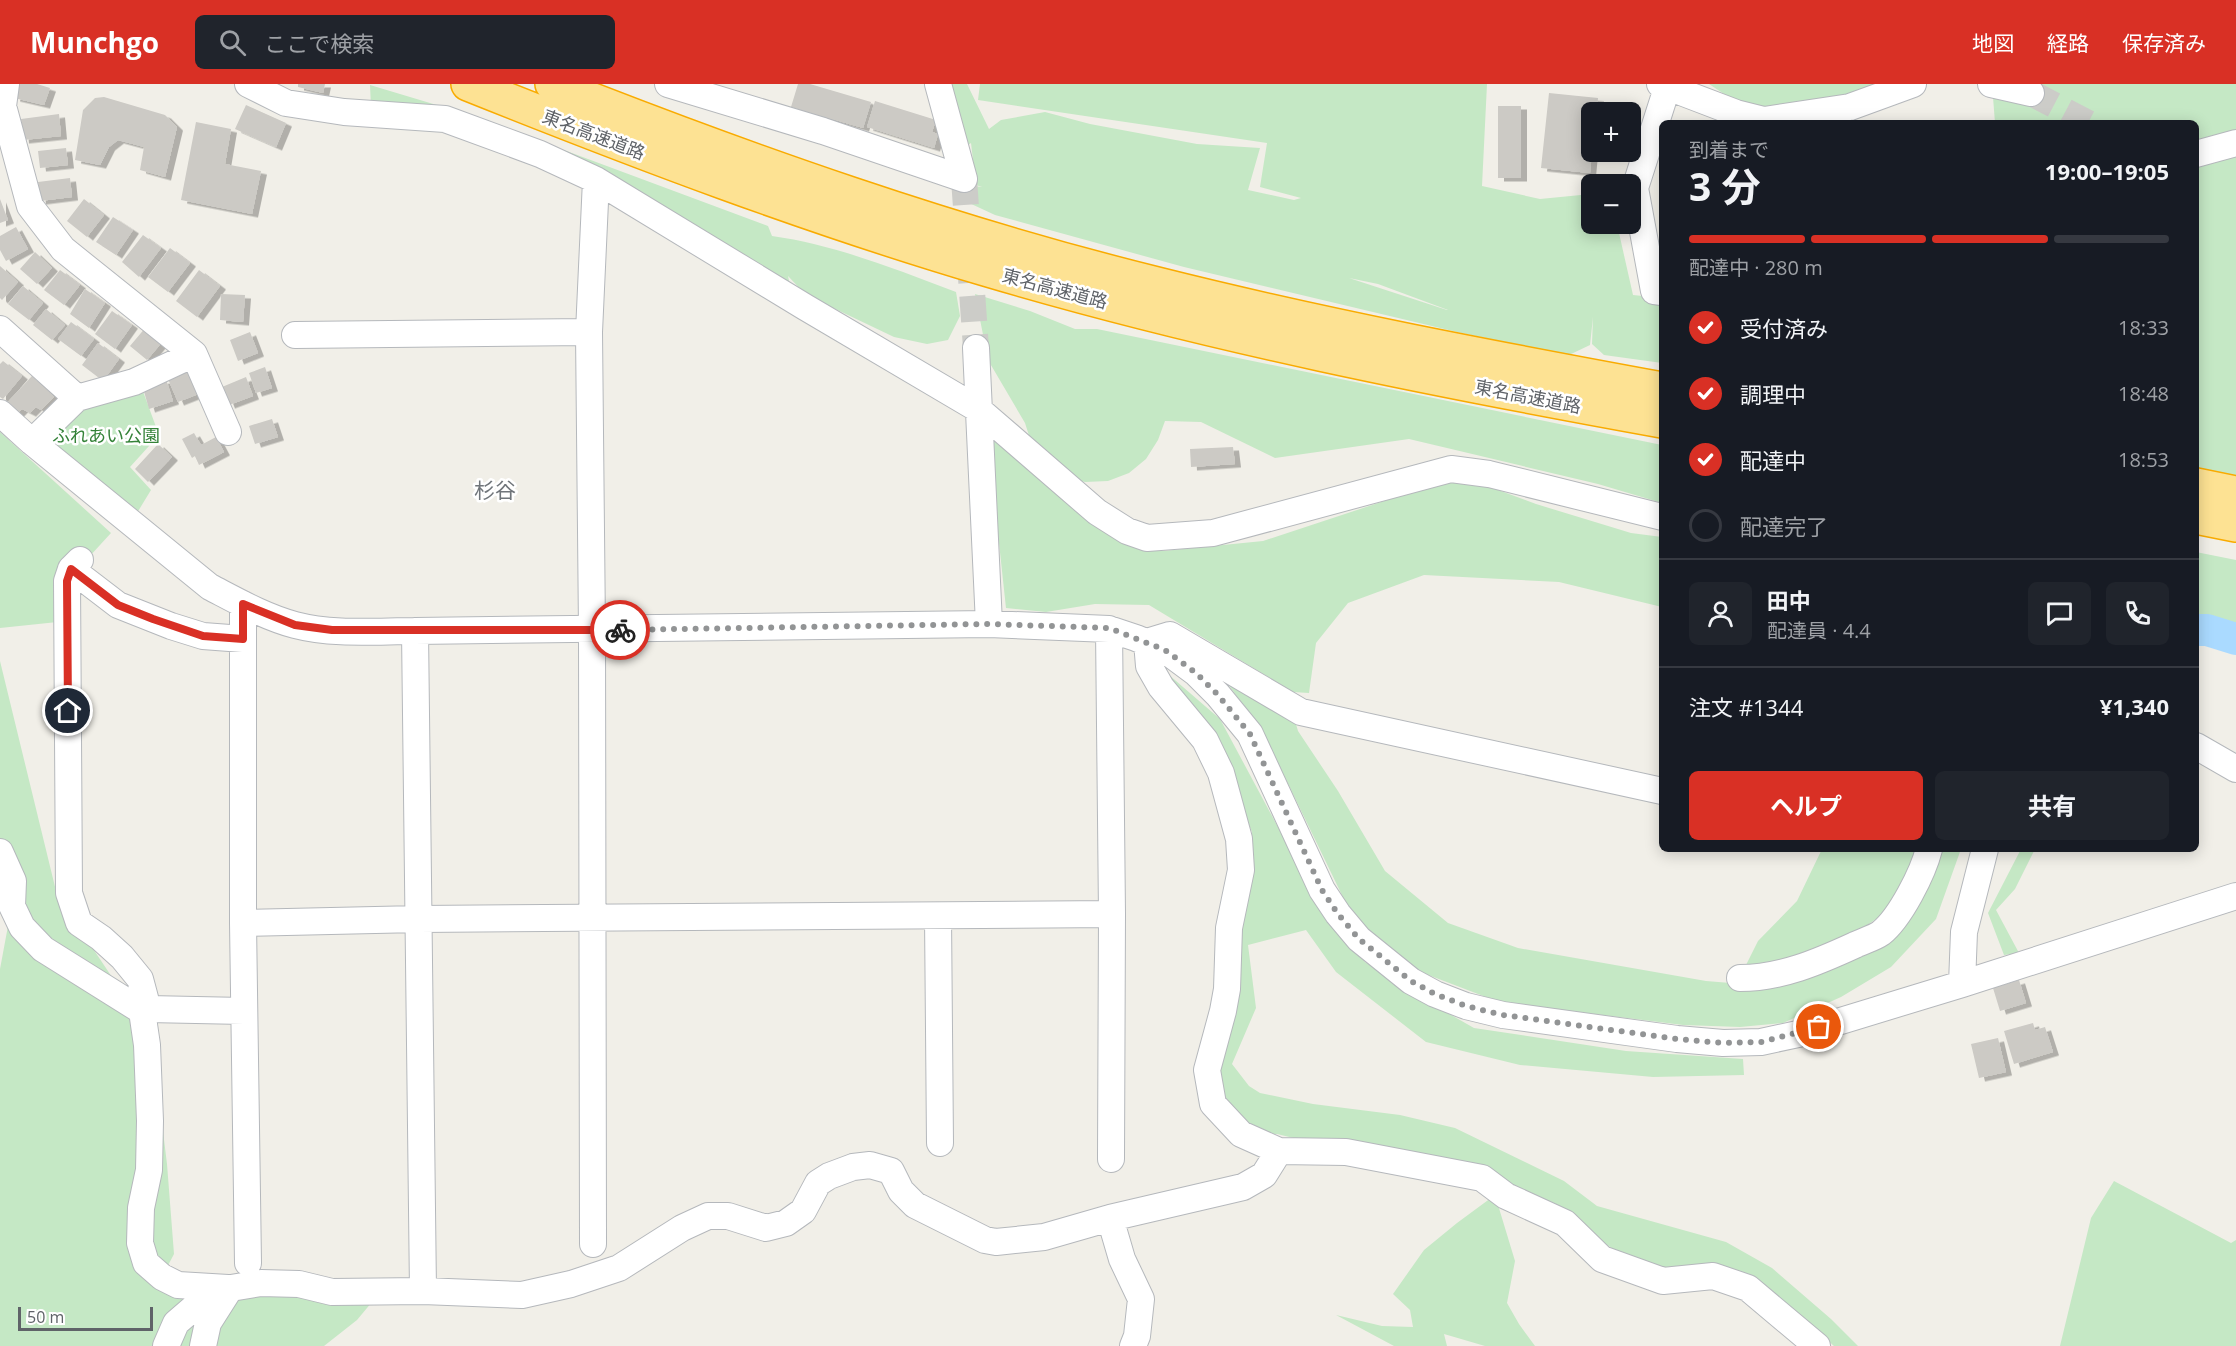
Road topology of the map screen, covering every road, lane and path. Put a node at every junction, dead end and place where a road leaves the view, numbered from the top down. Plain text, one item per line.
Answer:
1 (248, 84) edge
2 (468, 84) edge
3 (552, 84) edge
4 (668, 84) edge
5 (938, 84) edge
6 (1912, 84) edge
7 (1991, 84) edge
8 (1664, 86) edge
9 (2031, 93) tunnel mouth
10 (3, 99) edge
11 (2236, 143) edge
12 (2199, 153) edge
13 (596, 180) junction
14 (1659, 292) edge
15 (0, 329) edge
16 (589, 332) junction
17 (295, 335) dead end
18 (976, 348) tunnel mouth
19 (194, 354) junction
20 (1659, 388) edge
21 (77, 398) junction
22 (978, 409) junction
23 (0, 413) edge
24 (1659, 420) edge
25 (228, 432) dead end
26 (32, 442) junction
27 (2199, 486) edge
28 (2236, 493) edge
29 (1659, 516) edge
30 (2199, 518) edge
31 (2236, 525) edge
32 (243, 604) junction
33 (988, 624) junction
34 (1109, 628) junction
35 (592, 630) junction
36 (415, 631) junction
37 (243, 639) junction
38 (1147, 642) junction
39 (2199, 748) edge
40 (2236, 769) edge
41 (1659, 790) edge
42 (0, 852) edge
43 (1928, 852) edge
44 (1984, 852) edge
45 (2236, 896) edge
46 (1112, 914) junction
47 (938, 916) junction
48 (593, 918) junction
49 (419, 919) junction
50 (243, 923) junction
51 (1740, 978) dead end
52 (1962, 984) junction
53 (244, 1011) junction
54 (940, 1143) dead end
55 (1278, 1151) junction
56 (1111, 1159) dead end
57 (1110, 1218) junction
58 (593, 1244) dead end
59 (248, 1263) dead end
60 (231, 1288) junction
61 (423, 1291) junction
62 (166, 1346) edge
63 (202, 1346) edge
64 (1133, 1346) edge
65 (1817, 1346) edge

1 - 13 street
2 - 24 highway, 東名高速道路
3 - 20 highway, 東名高速道路
4 - 5 street
6 - 8 street
7 - 9 street
8 - 14 street
10 - 19 street
11 - 12 street
13 - 16 street
13 - 22 street
15 - 21 street
16 - 17 street
16 - 35 street
18 - 22 street
19 - 21 street
19 - 25 street
21 - 26 street
22 - 29 street
22 - 33 street
23 - 26 street
26 - 32 street
27 - 28 highway
30 - 31 highway
32 - 36 street
32 - 37 street
33 - 34 street
33 - 35 street
34 - 38 street
34 - 46 street
35 - 36 street
35 - 48 street
36 - 49 street
37 - 50 street
37 - 53 street
38 - 41 street
38 - 52 street
38 - 55 street
39 - 40 street
42 - 60 street
43 - 51 street
44 - 52 street
45 - 52 street
46 - 47 street
46 - 56 street
47 - 48 street
47 - 54 street
48 - 49 street
48 - 58 street
49 - 50 street
49 - 61 street
50 - 53 street
53 - 59 street
55 - 57 street
55 - 65 street
57 - 61 street
57 - 64 street
60 - 61 street
60 - 62 street
60 - 63 street

